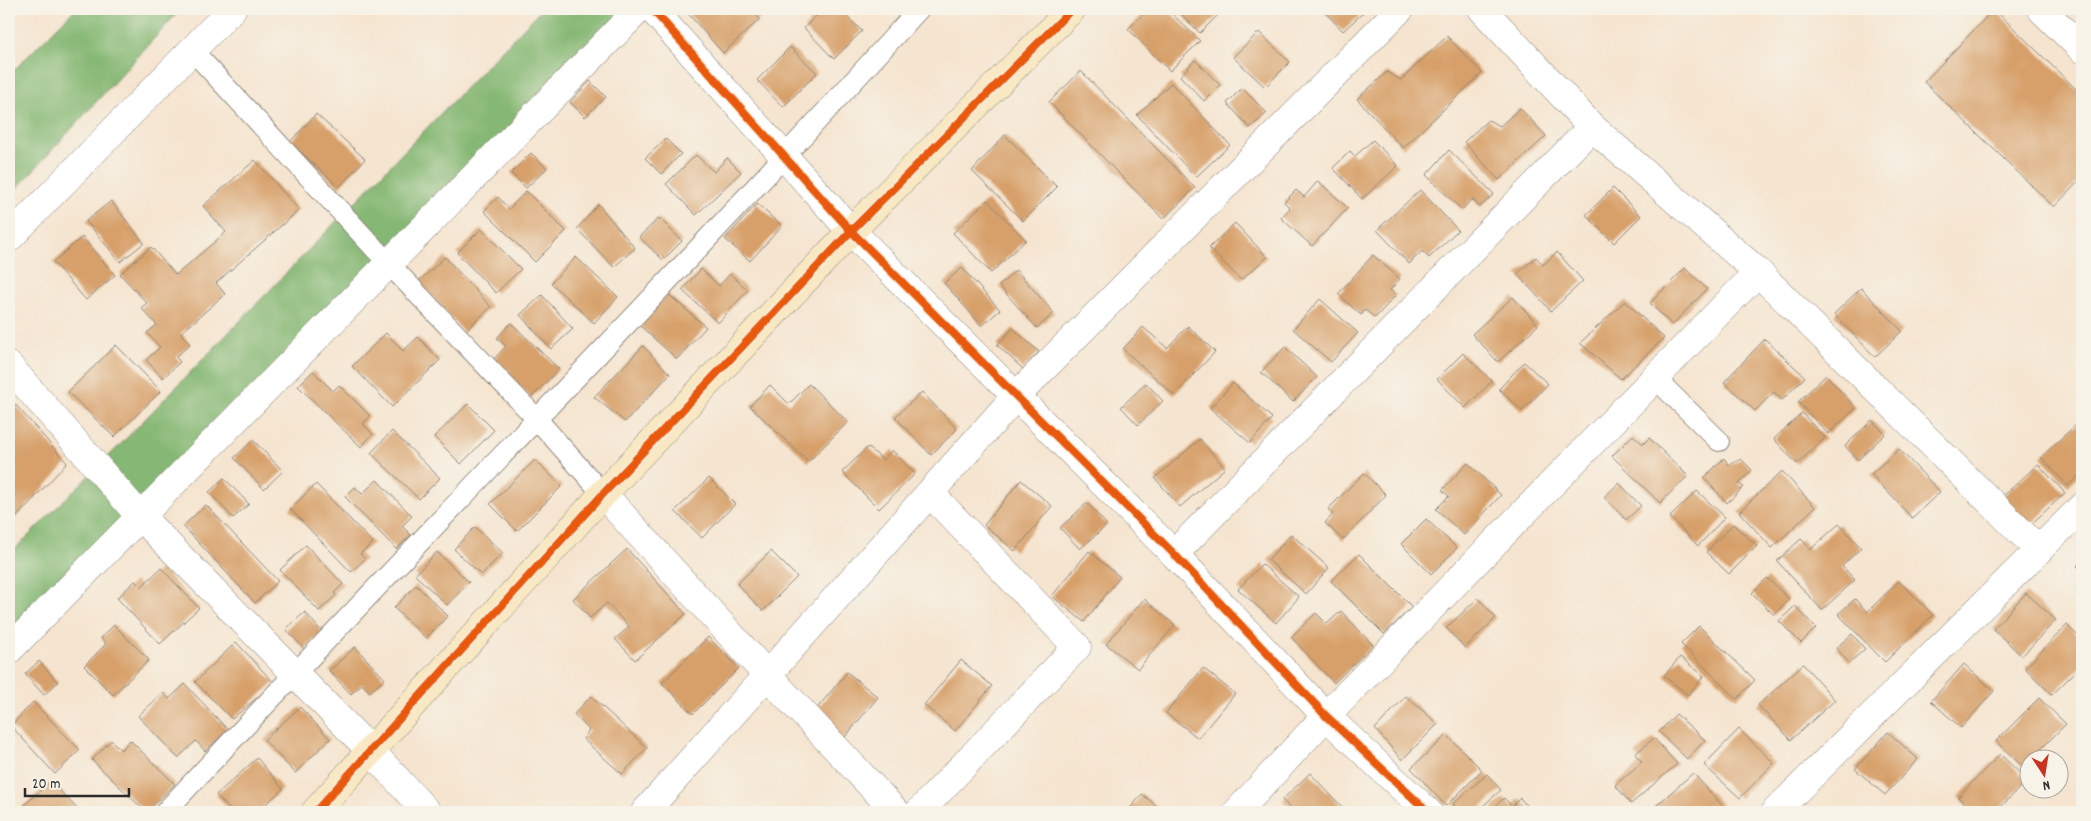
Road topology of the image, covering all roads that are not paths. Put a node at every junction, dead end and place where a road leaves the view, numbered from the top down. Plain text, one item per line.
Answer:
1 (232, 9) edge
2 (640, 9) edge
3 (652, 9) edge
4 (919, 9) edge
5 (1072, 9) edge
6 (1400, 9) edge
7 (1482, 9) edge
8 (2041, 9) edge
9 (2082, 49) edge
10 (192, 50) junction
11 (1592, 127) junction
12 (785, 158) junction
13 (851, 231) junction
14 (9, 238) edge
15 (388, 263) junction
16 (1758, 272) junction
17 (9, 366) edge
18 (1655, 378) junction
19 (1016, 396) junction
20 (536, 418) junction
21 (1719, 441) dead end
22 (603, 494) junction
23 (931, 494) junction
24 (2082, 507) edge
25 (139, 515) junction
26 (2039, 550) junction
27 (1174, 554) junction
28 (9, 650) edge
29 (294, 673) junction
30 (768, 676) junction
31 (1326, 716) junction
32 (370, 750) junction
33 (165, 812) edge
34 (315, 812) edge
35 (427, 812) edge
36 (646, 812) edge
37 (896, 812) edge
38 (919, 812) edge
39 (1237, 812) edge
40 (1428, 812) edge
41 (1775, 812) edge

1 - 10 street
2 - 15 street
3 - 12 street
4 - 12 lane
5 - 13 street
6 - 19 street
7 - 11 street
8 - 9 street
10 - 14 street
10 - 15 lane
11 - 16 street
11 - 27 street
12 - 13 street
12 - 20 lane
13 - 19 street
13 - 22 street
15 - 20 lane
15 - 25 street
16 - 18 street
16 - 26 street
17 - 25 street
18 - 21 lane
18 - 31 street
19 - 23 street
19 - 27 street
20 - 22 lane
20 - 29 lane
22 - 30 street
22 - 32 street
23 - 30 street
23 - 38 street
24 - 26 street
25 - 28 street
25 - 29 street
26 - 41 street
27 - 31 street
29 - 32 street
29 - 33 lane
30 - 36 street
30 - 37 street
31 - 39 street
31 - 40 street
32 - 34 street
32 - 35 street

